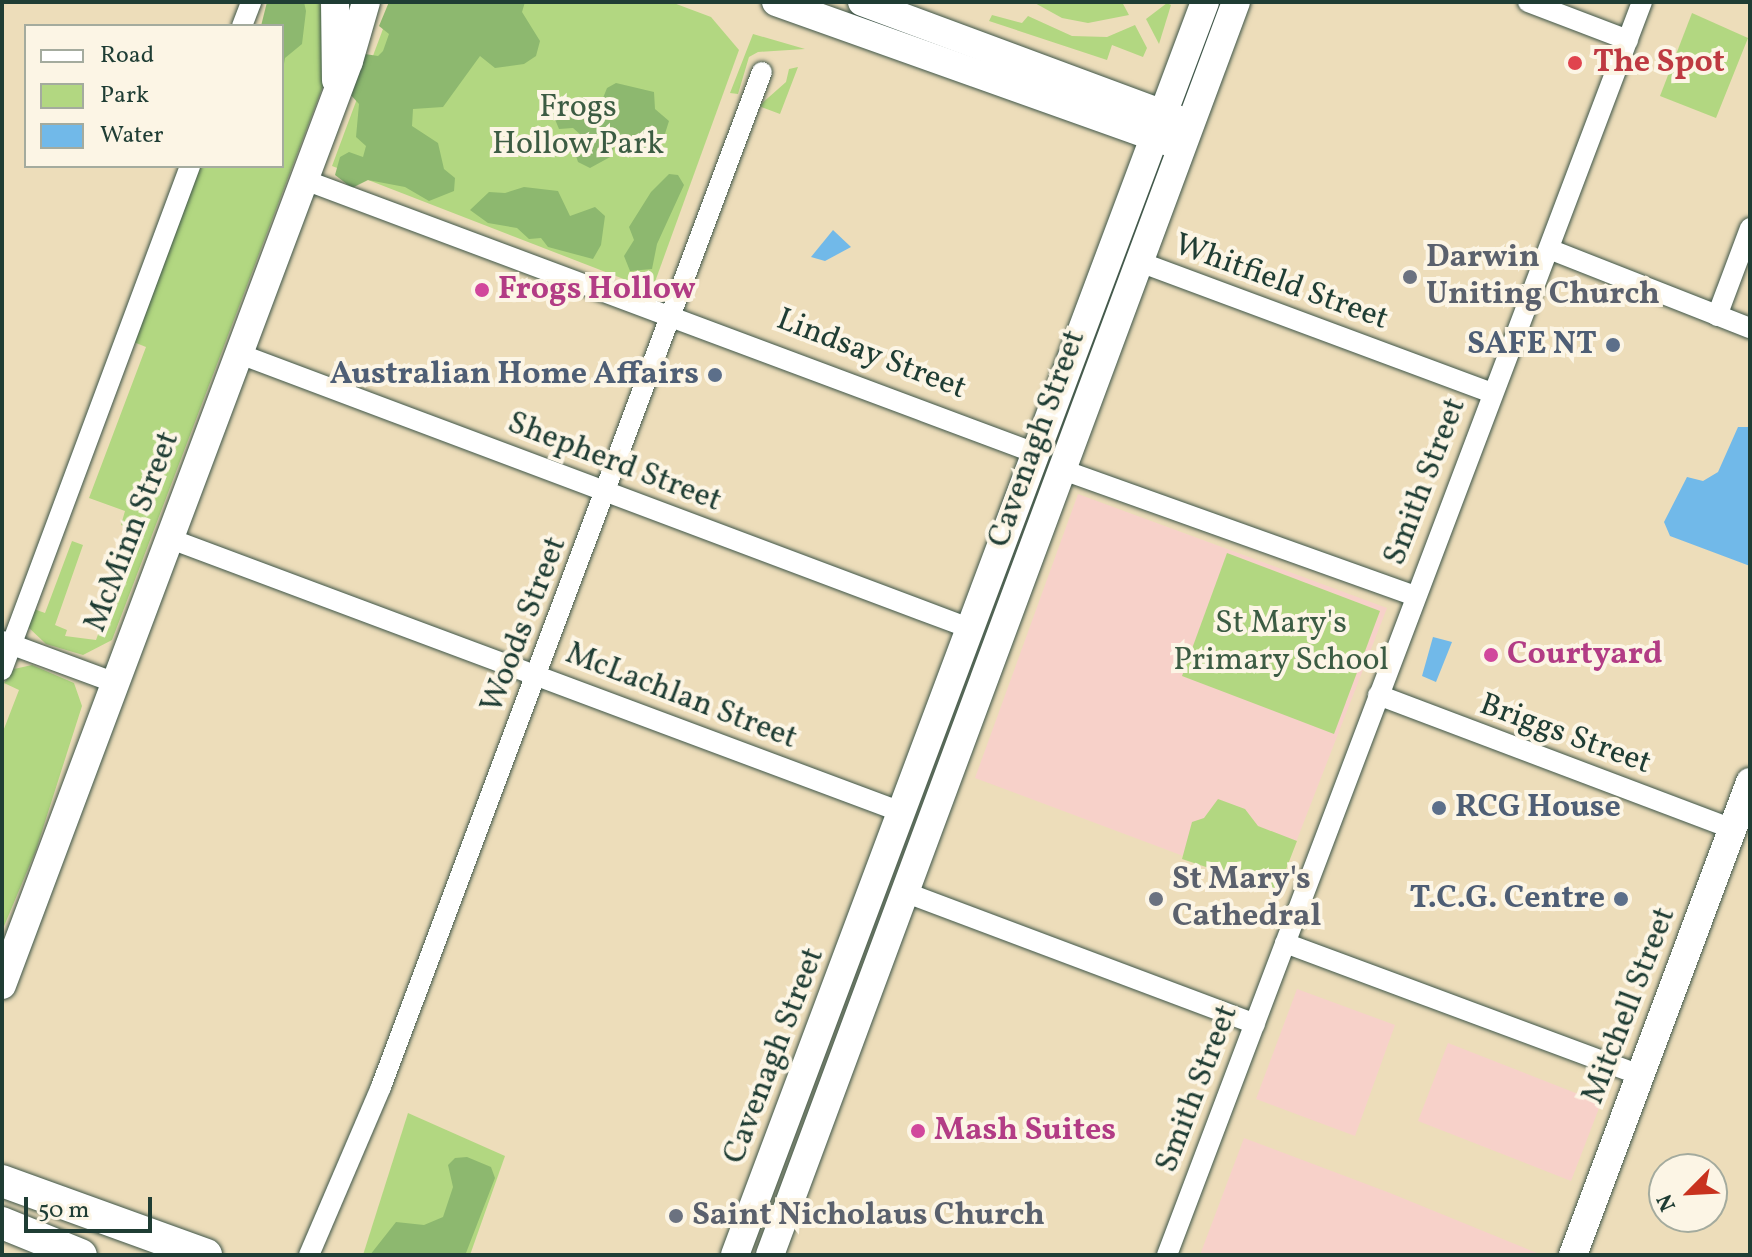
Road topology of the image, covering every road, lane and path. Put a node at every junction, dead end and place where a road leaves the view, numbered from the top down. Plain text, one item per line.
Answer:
1 (251, 2) edge
2 (335, 2) edge
3 (366, 2) edge
4 (776, 2) edge
5 (862, 2) edge
6 (1205, 2) edge
7 (1236, 2) edge
8 (1528, 2) edge
9 (1642, 2) edge
10 (243, 24) edge
11 (1628, 40) junction
12 (762, 72) dead end
13 (331, 104) junction
14 (1159, 125) junction
15 (1186, 136) junction
16 (189, 168) edge
17 (302, 179) junction
18 (1750, 228) edge
19 (1549, 249) junction
20 (1110, 255) junction
21 (1140, 262) junction
22 (1717, 316) junction
23 (673, 317) junction
24 (1750, 328) edge
25 (237, 353) junction
26 (1492, 393) junction
27 (1035, 453) junction
28 (1063, 470) junction
29 (607, 492) junction
30 (168, 538) junction
31 (1415, 596) junction
32 (969, 628) junction
33 (1000, 639) junction
34 (7, 643) edge
35 (2, 670) edge
36 (538, 676) junction
37 (113, 682) junction
38 (1378, 695) junction
39 (1750, 782) edge
40 (917, 818) junction
41 (1732, 829) junction
42 (892, 887) junction
43 (1285, 943) junction
44 (2, 985) edge
45 (1255, 1024) junction
46 (1640, 1075) junction
47 (2, 1181) edge
48 (338, 1196) junction
49 (2, 1223) edge
50 (81, 1255) edge
51 (206, 1255) edge
52 (309, 1255) edge
53 (325, 1255) edge
54 (735, 1255) edge
55 (770, 1255) edge
56 (1167, 1255) edge
57 (1573, 1255) edge

1 - 10 street
2 - 13 street, McMinn Street
3 - 13 street, McMinn Street
4 - 14 street
5 - 14 street
6 - 14 street, Cavenagh Street
7 - 15 street, Cavenagh Street
8 - 11 street
9 - 11 street, Smith Street
11 - 19 street, Smith Street
12 - 23 street, Woods Street
13 - 17 street, McMinn Street
14 - 15 street
14 - 20 street, Cavenagh Street
15 - 21 street, Cavenagh Street
16 - 34 street
17 - 23 street, Lindsay Street
17 - 25 street, McMinn Street
18 - 22 street
19 - 22 street
19 - 26 street, Smith Street
20 - 21 street
20 - 27 street, Cavenagh Street
21 - 26 street, Whitfield Street
21 - 28 street, Cavenagh Street
22 - 24 street
23 - 27 street, Lindsay Street
23 - 29 street, Woods Street
25 - 29 street, Shepherd Street
25 - 30 street, McMinn Street
26 - 31 street, Smith Street
27 - 28 street, Lindsay Street
27 - 32 street, Cavenagh Street
28 - 31 street, Lindsay Street
28 - 33 street, Cavenagh Street
29 - 32 street, Shepherd Street
29 - 36 street, Woods Street
30 - 36 street, McLachlan Street
30 - 37 street, McMinn Street
31 - 38 street, Smith Street
32 - 33 street
32 - 40 street, Cavenagh Street
33 - 40 street, Cavenagh Street
34 - 35 street
34 - 37 street
36 - 40 street, McLachlan Street
36 - 48 street, Woods Street
37 - 44 street, McMinn Street
38 - 41 street, Briggs Street
38 - 43 street, Smith Street
39 - 41 street, Mitchell Street
40 - 42 street, Cavenagh Street
41 - 46 street, Mitchell Street
42 - 45 street
42 - 54 street, Cavenagh Street
42 - 55 street, Cavenagh Street
43 - 45 street, Smith Street
43 - 46 street
45 - 56 street, Smith Street
46 - 57 street, Mitchell Street
47 - 51 main road
48 - 52 street, Woods Street
48 - 53 street, Woods Street
49 - 50 main road

